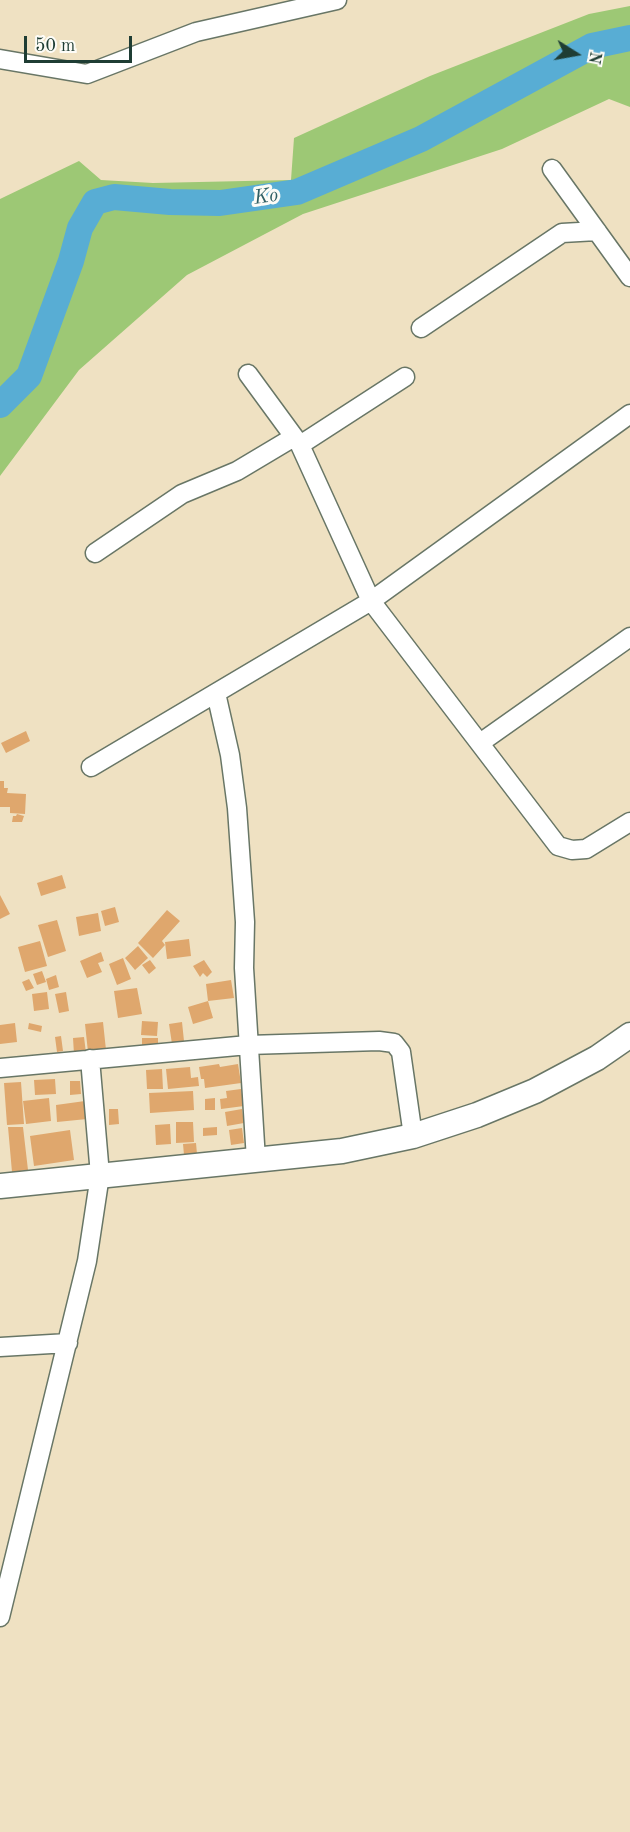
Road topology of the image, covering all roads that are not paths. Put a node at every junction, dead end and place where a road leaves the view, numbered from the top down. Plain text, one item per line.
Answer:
1 (337, 0) edge
2 (0, 59) edge
3 (552, 169) dead end
4 (597, 231) junction
5 (630, 277) edge
6 (421, 328) dead end
7 (248, 374) dead end
8 (405, 377) dead end
9 (630, 414) edge
10 (297, 441) junction
11 (95, 553) dead end
12 (370, 601) junction
13 (630, 637) edge
14 (216, 693) junction
15 (480, 743) junction
16 (91, 767) dead end
17 (630, 822) edge
18 (630, 1035) edge
19 (248, 1045) junction
20 (90, 1059) junction
21 (0, 1068) edge
22 (413, 1136) junction
23 (256, 1160) junction
24 (100, 1175) junction
25 (0, 1186) edge
26 (68, 1343) junction
27 (0, 1347) edge
28 (0, 1617) edge

1 - 2 street
3 - 4 street
4 - 5 street
4 - 6 street
7 - 10 street
8 - 10 street
9 - 12 street
10 - 11 street
10 - 12 street
12 - 14 street
12 - 15 street
13 - 15 street
14 - 16 street
14 - 19 street
15 - 17 street
18 - 22 main road
19 - 20 street
19 - 22 street
19 - 23 street
20 - 21 street
20 - 24 street
22 - 23 main road
23 - 24 main road
24 - 25 main road
24 - 26 street
26 - 27 street
26 - 28 street

